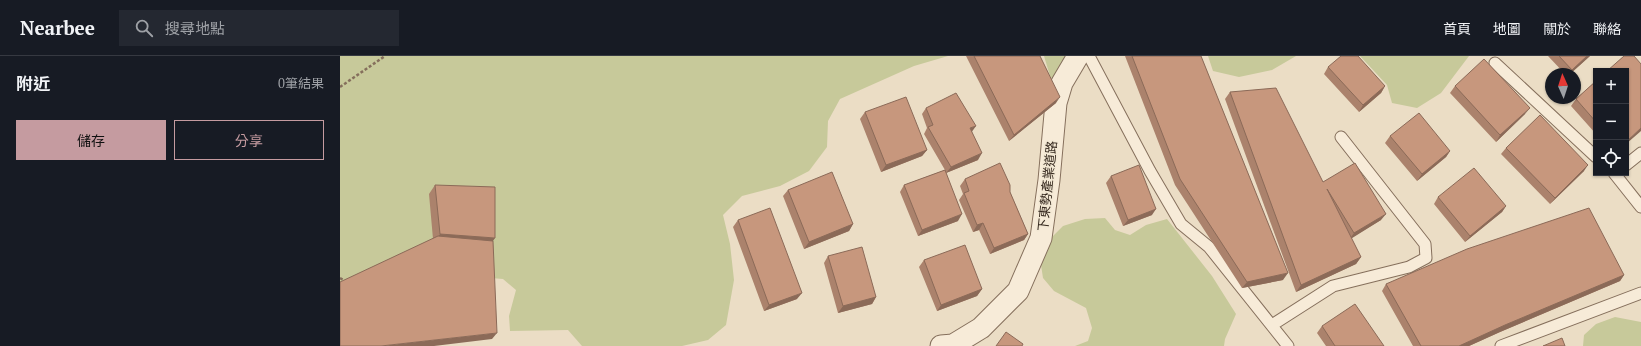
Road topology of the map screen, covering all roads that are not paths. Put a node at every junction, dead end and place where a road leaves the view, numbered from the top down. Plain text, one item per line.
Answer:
1 (1078, 56) edge
2 (1089, 56) edge
3 (1495, 63) dead end
4 (1341, 137) dead end
5 (1641, 153) edge
6 (1593, 154) edge
7 (1629, 163) edge
8 (1617, 176) edge
9 (1641, 206) edge
10 (1641, 293) edge
11 (1272, 325) junction
12 (949, 346) edge
13 (1288, 346) edge
14 (1501, 346) edge

1 - 12 street, 下東勢產業道路
2 - 11 lane
3 - 6 lane
4 - 11 lane
5 - 7 lane
8 - 9 lane
10 - 14 lane
11 - 13 lane

